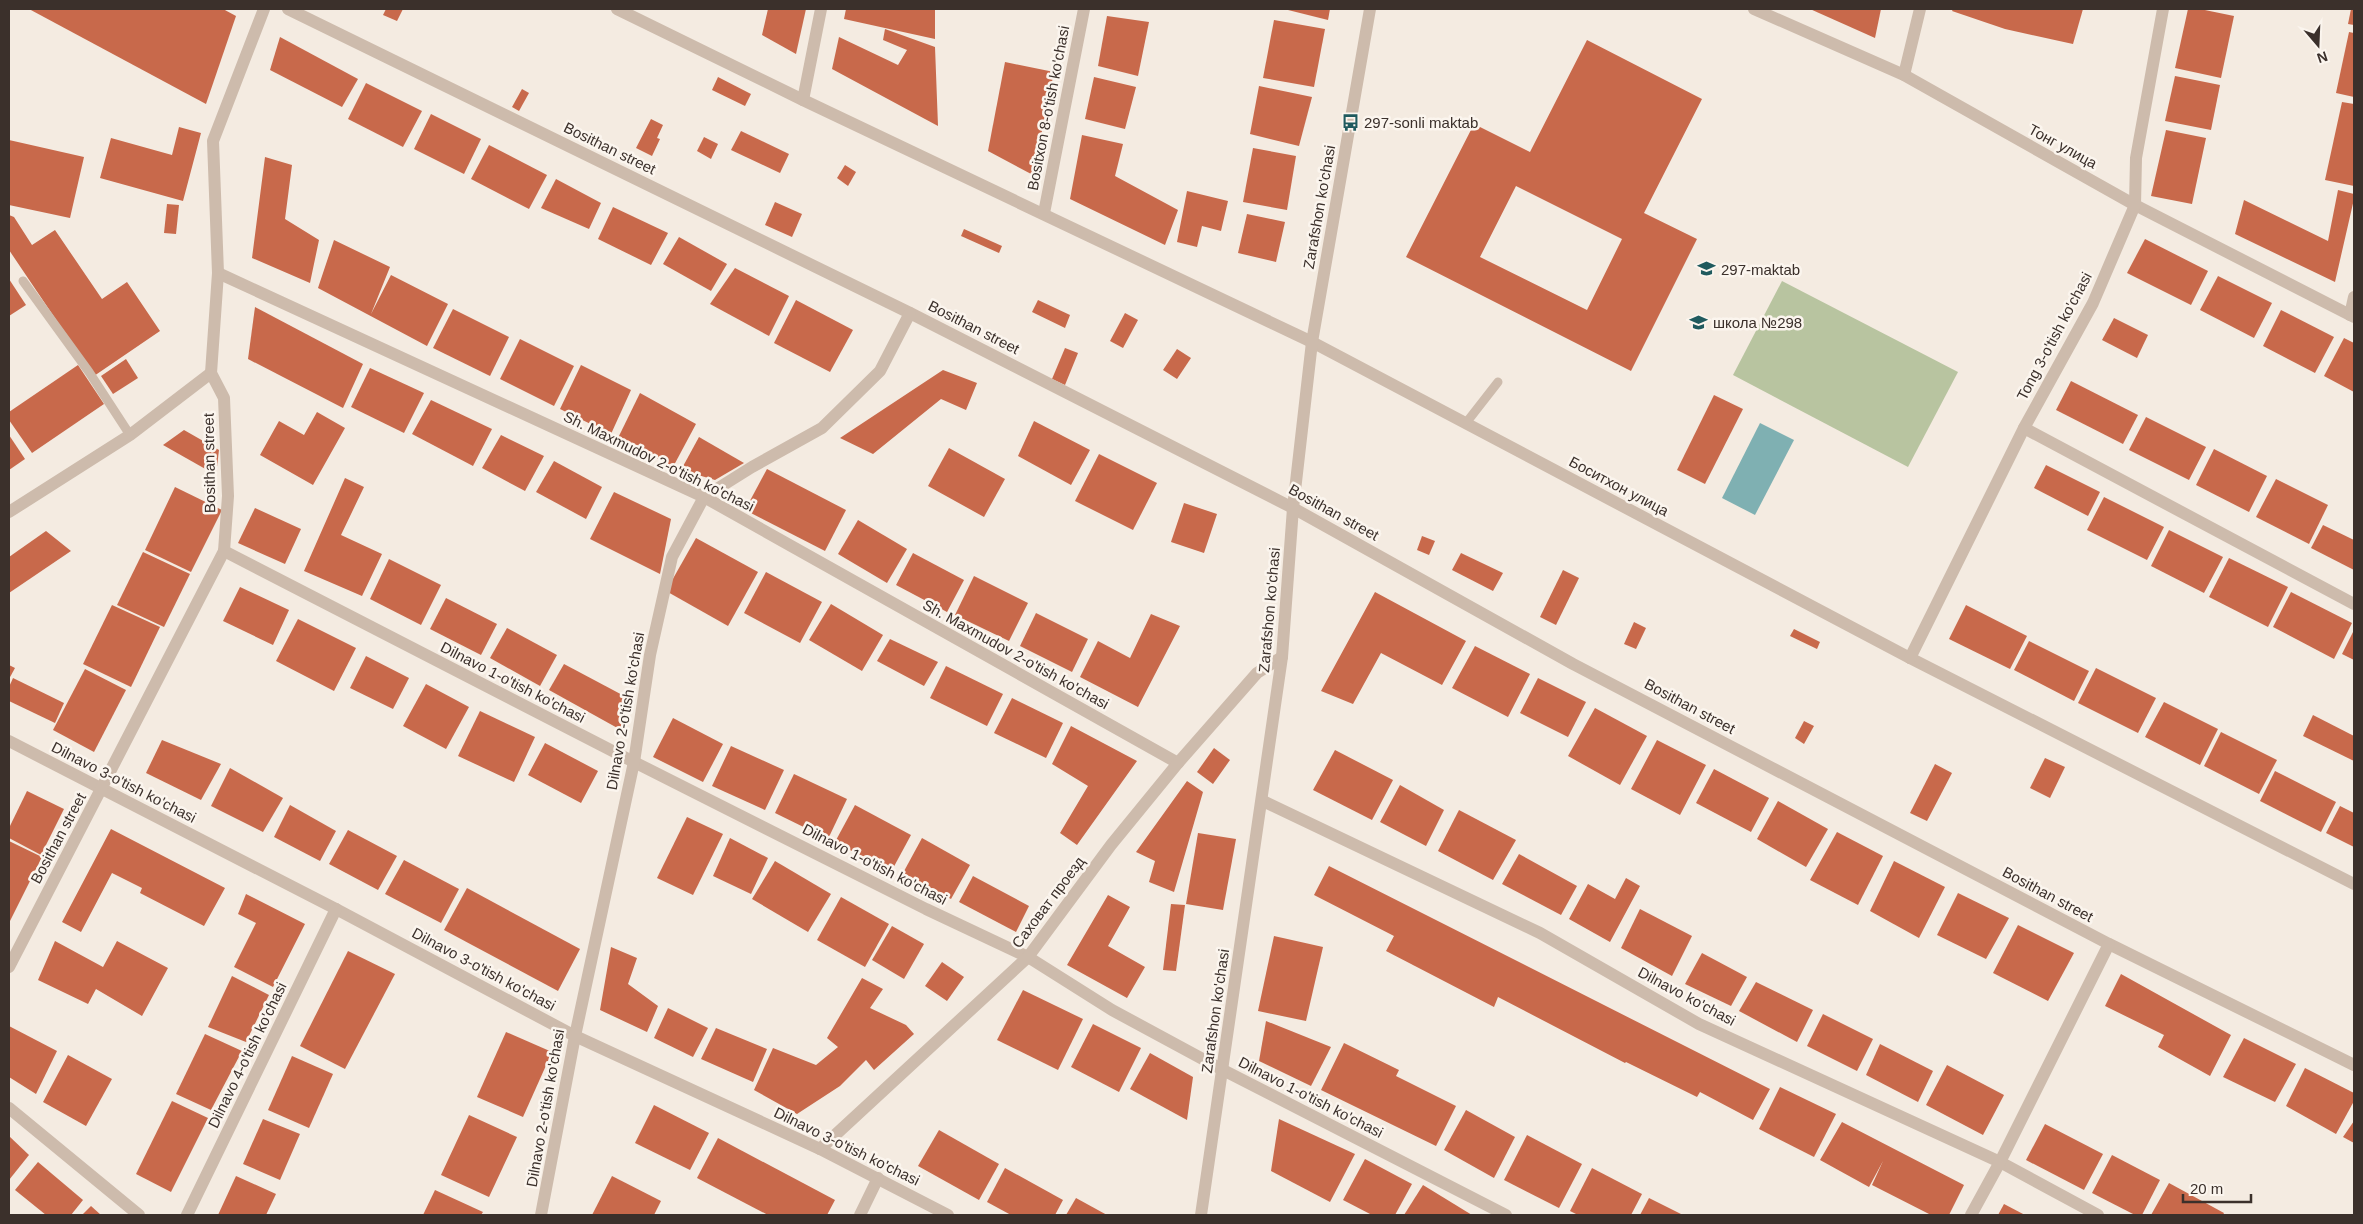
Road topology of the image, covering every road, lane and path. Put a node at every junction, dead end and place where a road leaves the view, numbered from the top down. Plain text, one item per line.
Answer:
1 (264, 9) edge
2 (288, 9) edge
3 (618, 9) edge
4 (821, 9) edge
5 (1084, 9) edge
6 (1370, 9) edge
7 (1754, 9) edge
8 (1920, 9) edge
9 (2163, 9) edge
10 (1904, 75) junction
11 (803, 100) junction
12 (2135, 205) junction
13 (1044, 213) junction
14 (218, 273) junction
15 (23, 281) dead end
16 (2354, 297) edge
17 (910, 313) junction
18 (2352, 316) edge
19 (1312, 342) junction
20 (211, 373) junction
21 (1498, 382) dead end
22 (1466, 423) junction
23 (2024, 428) junction
24 (130, 435) junction
25 (704, 497) junction
26 (1293, 508) junction
27 (9, 512) edge
28 (224, 550) junction
29 (2354, 604) edge
30 (1282, 657) junction
31 (1910, 658) junction
32 (9, 741) edge
33 (634, 762) junction
34 (1178, 763) junction
35 (102, 789) junction
36 (1262, 801) junction
37 (2354, 884) edge
38 (336, 909) junction
39 (2109, 944) junction
40 (1028, 957) junction
41 (9, 967) edge
42 (574, 1036) junction
43 (2354, 1064) edge
44 (1223, 1070) junction
45 (9, 1108) edge
46 (820, 1149) junction
47 (2000, 1162) junction
48 (878, 1178) junction
49 (139, 1215) edge
50 (187, 1215) edge
51 (541, 1215) edge
52 (860, 1215) edge
53 (948, 1215) edge
54 (1201, 1215) edge
55 (1506, 1215) edge
56 (1971, 1215) edge
57 (2098, 1215) edge

1 - 14 street
2 - 17 street, Bosithan street
3 - 11 street
4 - 11 street
5 - 13 street, Bositxon 8-o'tish ko'chasi
6 - 19 street, Zarafshon ko'chasi
7 - 10 street, Тонг улица
8 - 10 street
9 - 12 street, Tong 3-o'tish ko'chasi
10 - 12 street, Тонг улица
11 - 13 street
12 - 18 street, Тонг улица
12 - 23 street, Tong 3-o'tish ko'chasi
13 - 19 street
14 - 20 street
14 - 25 street, Sh. Maxmudov 2-o'tish ko'chasi
15 - 24 lane
16 - 18 street
17 - 25 street, Dilnavo 2-o'tish ko'chasi
17 - 26 street, Bosithan street
19 - 22 street, Боситхон улица
19 - 26 street, Zarafshon ko'chasi
20 - 24 street
20 - 28 street, Bosithan street
21 - 22 lane
22 - 31 street, Боситхон улица
23 - 29 street
23 - 31 street, Tong 3-o'tish ko'chasi
24 - 27 street
25 - 33 street, Dilnavo 2-o'tish ko'chasi
25 - 34 street, Sh. Maxmudov 2-o'tish ko'chasi
26 - 30 street, Zarafshon ko'chasi
26 - 39 street, Bosithan street
28 - 33 street, Dilnavo 1-o'tish ko'chasi
28 - 35 street, Bosithan street
30 - 34 street, Саховат проезд
30 - 36 street, Zarafshon ko'chasi
31 - 37 street
32 - 35 street, Dilnavo 3-o'tish ko'chasi
33 - 40 street, Dilnavo 1-o'tish ko'chasi
33 - 42 street, Dilnavo 2-o'tish ko'chasi
34 - 40 street, Саховат проезд
35 - 38 street, Dilnavo 3-o'tish ko'chasi
35 - 41 street, Bosithan street
36 - 44 street, Zarafshon ko'chasi
36 - 47 street, Dilnavo ko'chasi
38 - 42 street, Dilnavo 3-o'tish ko'chasi
38 - 50 street, Dilnavo 4-o'tish ko'chasi
39 - 43 street, Bosithan street
39 - 47 street
40 - 44 street, Dilnavo 1-o'tish ko'chasi
40 - 46 street, Саховат проезд
42 - 46 street, Dilnavo 3-o'tish ko'chasi
42 - 51 street, Dilnavo 2-o'tish ko'chasi
44 - 54 street, Zarafshon ko'chasi
44 - 55 street, Dilnavo 1-o'tish ko'chasi
45 - 49 street
46 - 48 street, Dilnavo 3-o'tish ko'chasi
47 - 56 street
47 - 57 street, Dilnavo ko'chasi
48 - 52 street
48 - 53 street, Dilnavo 3-o'tish ko'chasi

